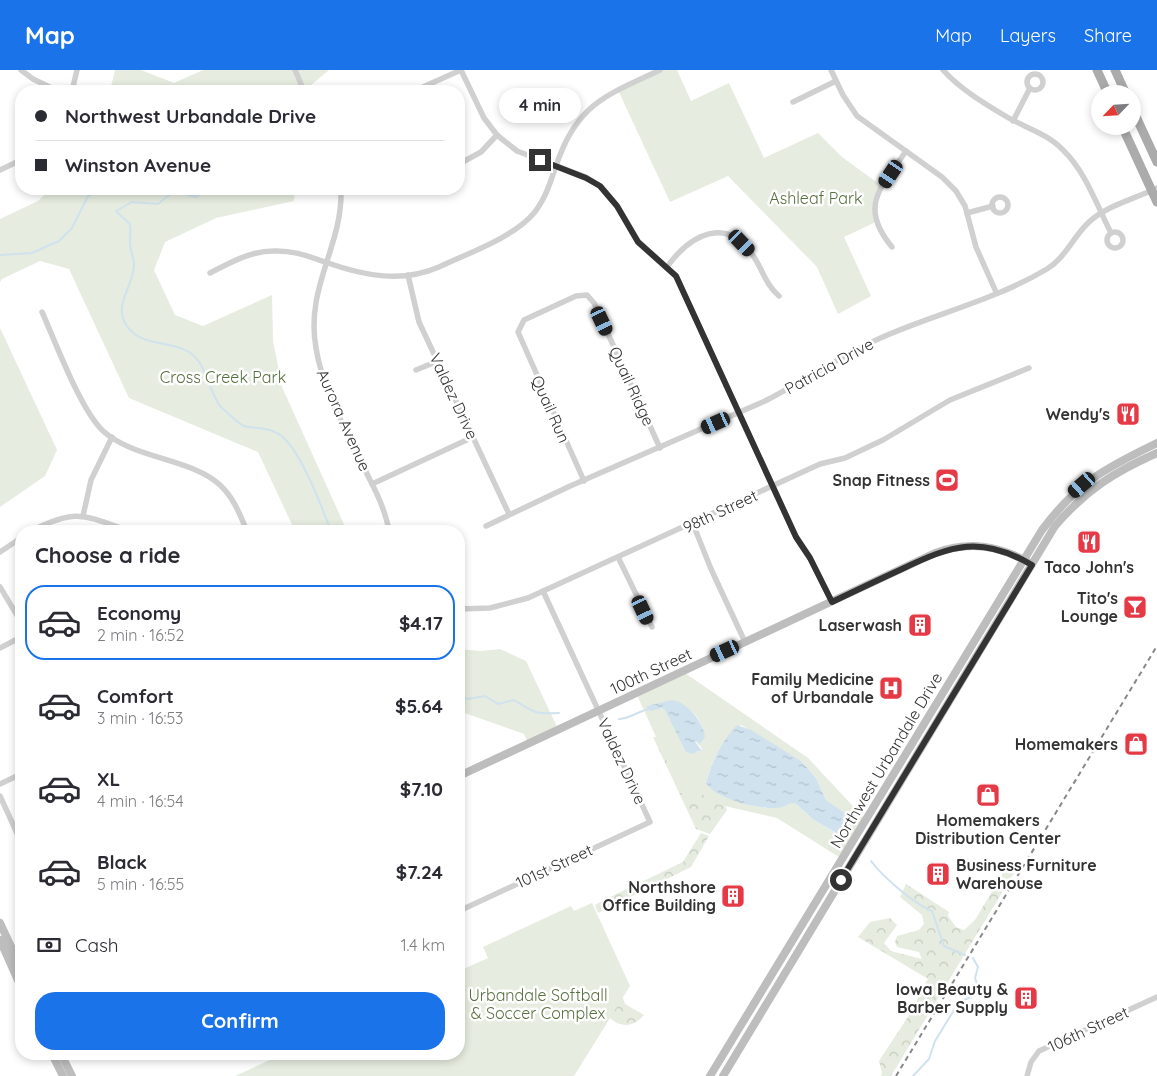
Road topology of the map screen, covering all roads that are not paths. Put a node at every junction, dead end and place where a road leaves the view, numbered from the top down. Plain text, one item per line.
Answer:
1 (21, 70) edge
2 (77, 70) edge
3 (294, 70) edge
4 (461, 70) edge
5 (660, 70) edge
6 (831, 70) edge
7 (943, 70) edge
8 (1097, 70) edge
9 (1115, 70) edge
10 (836, 82) junction
11 (47, 85) edge
12 (73, 85) edge
13 (301, 85) edge
14 (427, 85) edge
15 (1104, 85) edge
16 (1122, 85) edge
17 (1030, 88) dead end
18 (793, 102) dead end
19 (1014, 120) junction
20 (1141, 127) edge
21 (498, 135) junction
22 (1127, 135) edge
23 (906, 152) junction
24 (465, 161) edge
25 (1157, 162) edge
26 (15, 163) edge
27 (556, 166) junction
28 (0, 170) edge
29 (1154, 189) edge
30 (341, 195) edge
31 (1157, 202) edge
32 (993, 206) dead end
33 (967, 213) junction
34 (1101, 214) junction
35 (1111, 233) dead end
36 (892, 247) dead end
37 (326, 262) junction
38 (666, 267) junction
39 (210, 273) dead end
40 (408, 276) junction
41 (996, 292) junction
42 (779, 296) dead end
43 (42, 312) dead end
44 (518, 337) joint
45 (438, 361) junction
46 (1029, 368) dead end
47 (416, 370) dead end
48 (739, 413) junction
49 (473, 437) junction
50 (112, 438) junction
51 (1157, 443) edge
52 (660, 448) junction
53 (1157, 453) edge
54 (584, 481) junction
55 (372, 484) junction
56 (772, 486) junction
57 (509, 514) junction
58 (84, 516) junction
59 (693, 524) junction
60 (44, 525) edge
61 (106, 525) edge
62 (244, 525) edge
63 (387, 525) edge
64 (486, 526) dead end
65 (15, 542) edge
66 (0, 552) edge
67 (618, 557) junction
68 (1023, 560) junction
69 (1032, 565) junction
70 (0, 587) edge
71 (543, 591) junction
72 (832, 602) junction
73 (465, 609) edge
74 (15, 612) edge
75 (652, 627) dead end
76 (15, 640) edge
77 (745, 642) junction
78 (0, 648) edge
79 (598, 710) junction
80 (465, 773) edge
81 (15, 777) edge
82 (0, 784) edge
83 (0, 796) edge
84 (650, 822) joint
85 (15, 829) edge
86 (465, 908) edge
87 (0, 923) edge
88 (0, 940) edge
89 (15, 955) edge
90 (15, 972) edge
91 (1157, 997) edge
92 (55, 1060) edge
93 (64, 1060) edge
94 (1027, 1073) edge
95 (63, 1076) edge
96 (72, 1076) edge
97 (710, 1076) edge
98 (723, 1076) edge

1 - 11 street
2 - 12 street
3 - 13 street
4 - 14 street
4 - 21 street
5 - 27 street
6 - 10 street
7 - 19 street
8 - 15 main road
9 - 16 main road
10 - 18 street
10 - 23 street
17 - 19 street
19 - 34 street
20 - 25 main road
21 - 24 street
21 - 27 street
22 - 29 main road
23 - 33 street
23 - 36 street
26 - 28 street
27 - 38 street
27 - 40 street
29 - 31 main road
29 - 34 street, Patricia Drive
30 - 37 street, Aurora Avenue
32 - 33 street
33 - 41 street
34 - 35 street
34 - 41 street, Patricia Drive
37 - 39 street
37 - 40 street
37 - 55 street, Aurora Avenue
38 - 42 street
38 - 48 street
40 - 45 street, Valdez Drive
41 - 48 street, Patricia Drive
43 - 50 street
44 - 52 street, Quail Ridge
44 - 54 street, Quail Run
45 - 47 street
45 - 49 street, Valdez Drive
46 - 56 street, 98th Street
48 - 52 street, Patricia Drive
48 - 56 street
49 - 55 street
49 - 57 street, Valdez Drive
50 - 58 street
50 - 62 street
51 - 68 main road
52 - 54 street, Patricia Drive
53 - 69 main road
54 - 57 street, Patricia Drive
55 - 63 street, Aurora Avenue
56 - 59 street, 98th Street
56 - 72 street
57 - 64 street, Patricia Drive
58 - 60 street
58 - 61 street
59 - 67 street, 98th Street
59 - 77 street
65 - 66 street
67 - 71 street, 98th Street
67 - 75 street
68 - 69 main road, 100th Street
68 - 72 main road, 100th Street
68 - 97 main road, Northwest Urbandale Drive
69 - 98 main road, Northwest Urbandale Drive
70 - 74 street
71 - 73 street, 98th Street
71 - 79 street, Valdez Drive
72 - 77 main road, 100th Street
76 - 78 street
77 - 79 main road, 100th Street
79 - 80 main road, 100th Street
79 - 84 street, Valdez Drive
81 - 82 street
83 - 85 street
84 - 86 street, 101st Street
87 - 89 main road
88 - 90 main road
91 - 94 street, 106th Street
92 - 95 main road
93 - 96 main road

